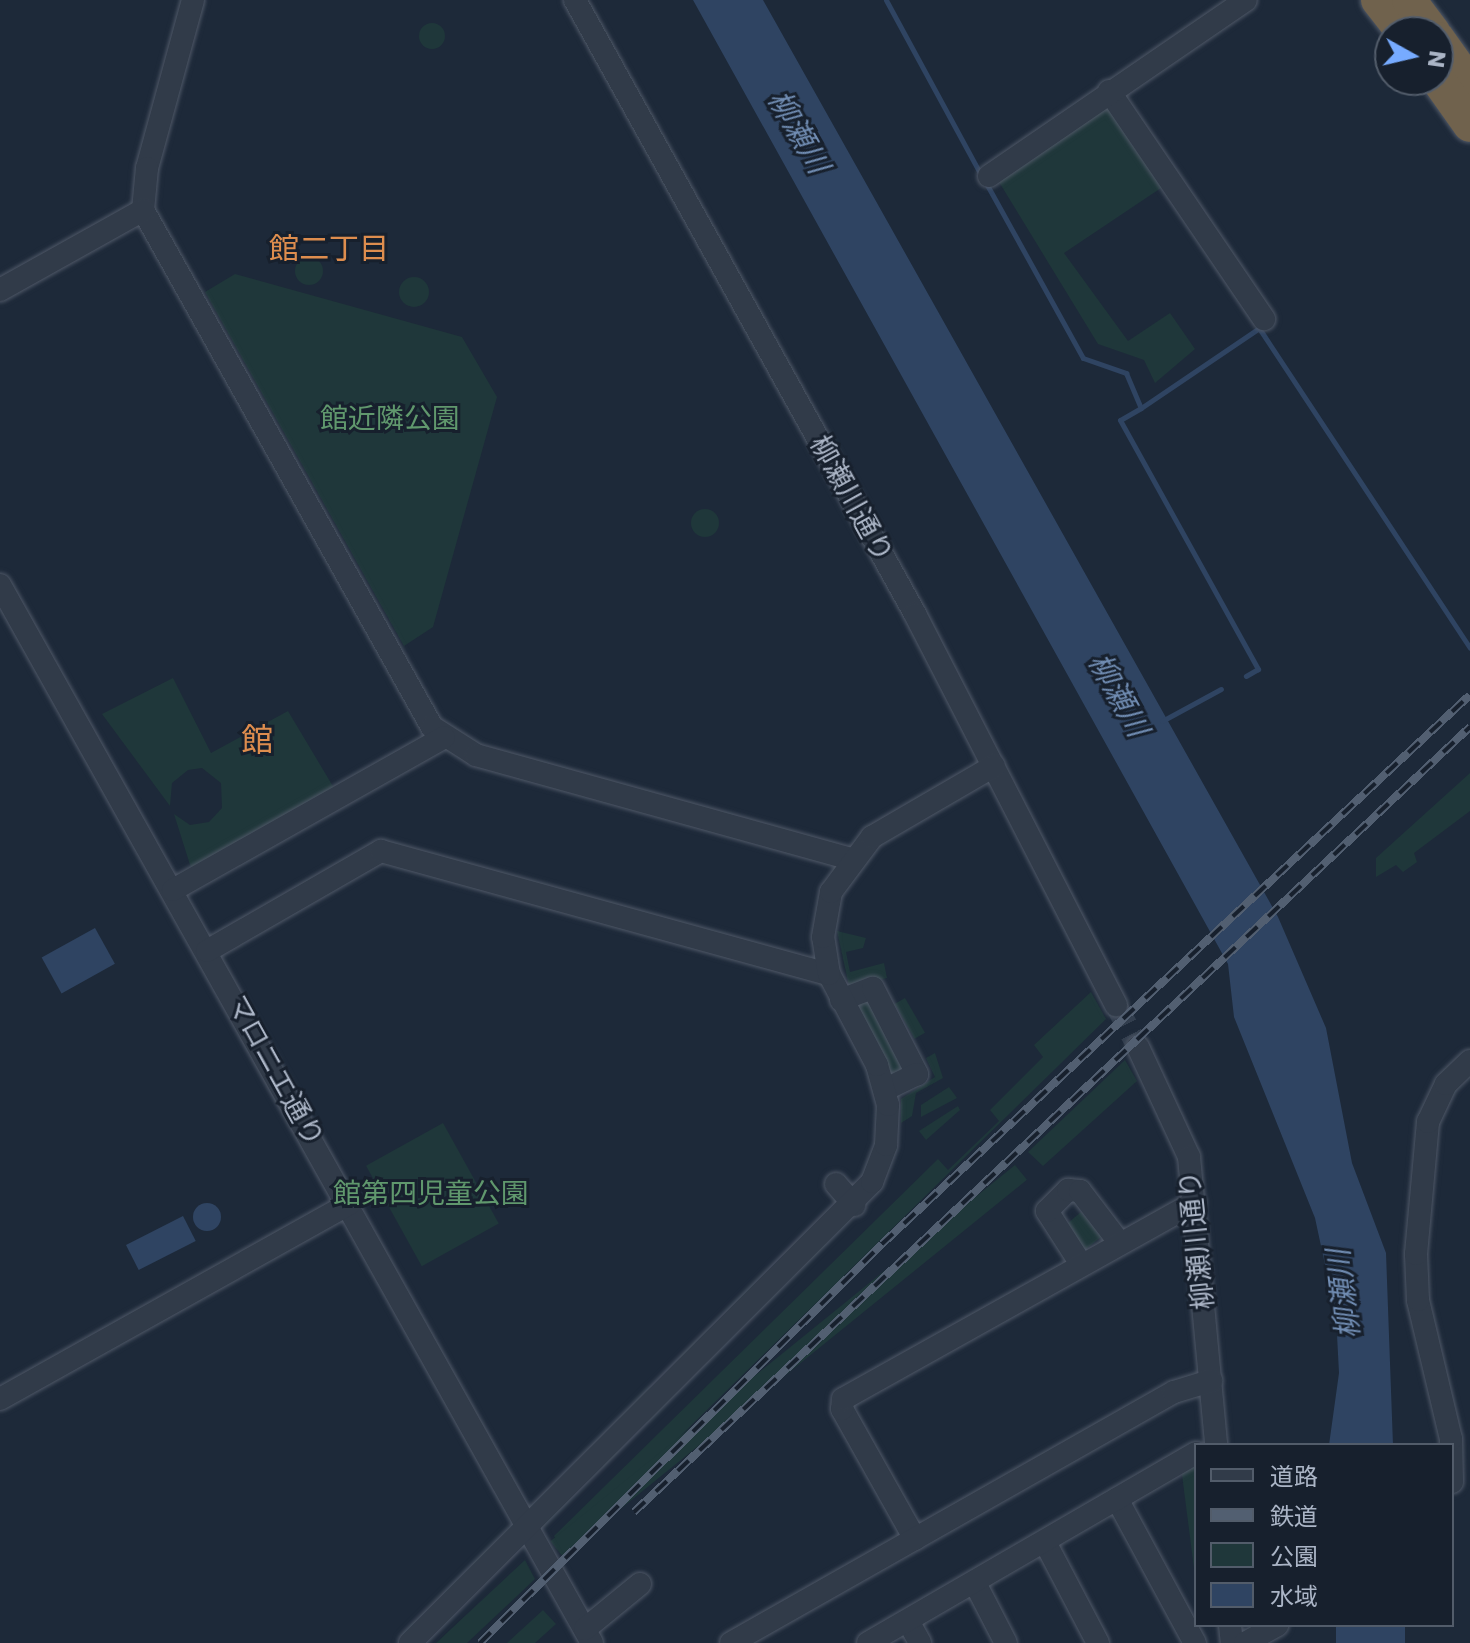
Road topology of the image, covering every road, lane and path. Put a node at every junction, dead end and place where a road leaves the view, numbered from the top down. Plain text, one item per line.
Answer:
1 (193, 0) edge
2 (575, 0) edge
3 (1246, 0) edge
4 (1378, 0) edge
5 (1390, 16) edge
6 (1454, 62) edge
7 (1470, 84) edge
8 (1109, 91) junction
9 (1449, 96) edge
10 (1470, 125) edge
11 (989, 176) dead end
12 (143, 210) junction
13 (0, 290) edge
14 (1264, 319) dead end
15 (0, 585) edge
16 (444, 737) junction
17 (994, 766) junction
18 (850, 859) junction
19 (173, 890) junction
20 (207, 951) junction
21 (829, 974) junction
22 (841, 1000) junction
23 (1116, 1005) tunnel mouth
24 (1138, 1047) tunnel mouth
25 (1470, 1061) edge
26 (886, 1089) junction
27 (836, 1184) dead end
28 (1195, 1202) junction
29 (350, 1203) junction
30 (854, 1205) junction
31 (1119, 1242) junction
32 (1081, 1264) junction
33 (1211, 1381) junction
34 (0, 1399) edge
35 (1216, 1443) edge
36 (1451, 1443) edge
37 (1194, 1454) edge
38 (1117, 1499) junction
39 (528, 1525) junction
40 (915, 1539) junction
41 (1046, 1544) junction
42 (640, 1584) dead end
43 (976, 1585) junction
44 (908, 1621) junction
45 (1273, 1627) edge
46 (588, 1636) edge
47 (410, 1643) edge
48 (731, 1643) edge
49 (868, 1643) edge
50 (920, 1643) edge
51 (1006, 1643) edge
52 (1098, 1643) edge
53 (1195, 1643) edge
54 (1245, 1643) edge

1 - 12 street
2 - 17 street, 柳瀬川通り
3 - 8 street
4 - 5 highway
6 - 7 highway
8 - 11 street
8 - 14 street
9 - 10 highway
12 - 13 street
12 - 16 street
15 - 19 street, マロニエ通り
16 - 18 street
16 - 19 street
17 - 18 street
17 - 23 street, 柳瀬川通り
18 - 21 street
19 - 20 street, マロニエ通り
20 - 21 street
20 - 29 street, マロニエ通り
21 - 22 street
22 - 26 street
22 - 26 street
24 - 28 street, 柳瀬川通り
25 - 36 street
26 - 30 street
27 - 30 street
28 - 31 street
28 - 33 street, 柳瀬川通り
29 - 34 street
29 - 39 street, マロニエ通り
30 - 39 street
31 - 32 street
31 - 32 street
32 - 40 street
33 - 35 street, 柳瀬川通り
33 - 40 street
37 - 38 street
38 - 41 street
38 - 53 street
39 - 46 street, マロニエ通り
39 - 47 street
40 - 48 street
41 - 43 street
41 - 52 street
42 - 46 street
43 - 44 street
43 - 51 street
44 - 49 street
44 - 50 street
45 - 54 street

